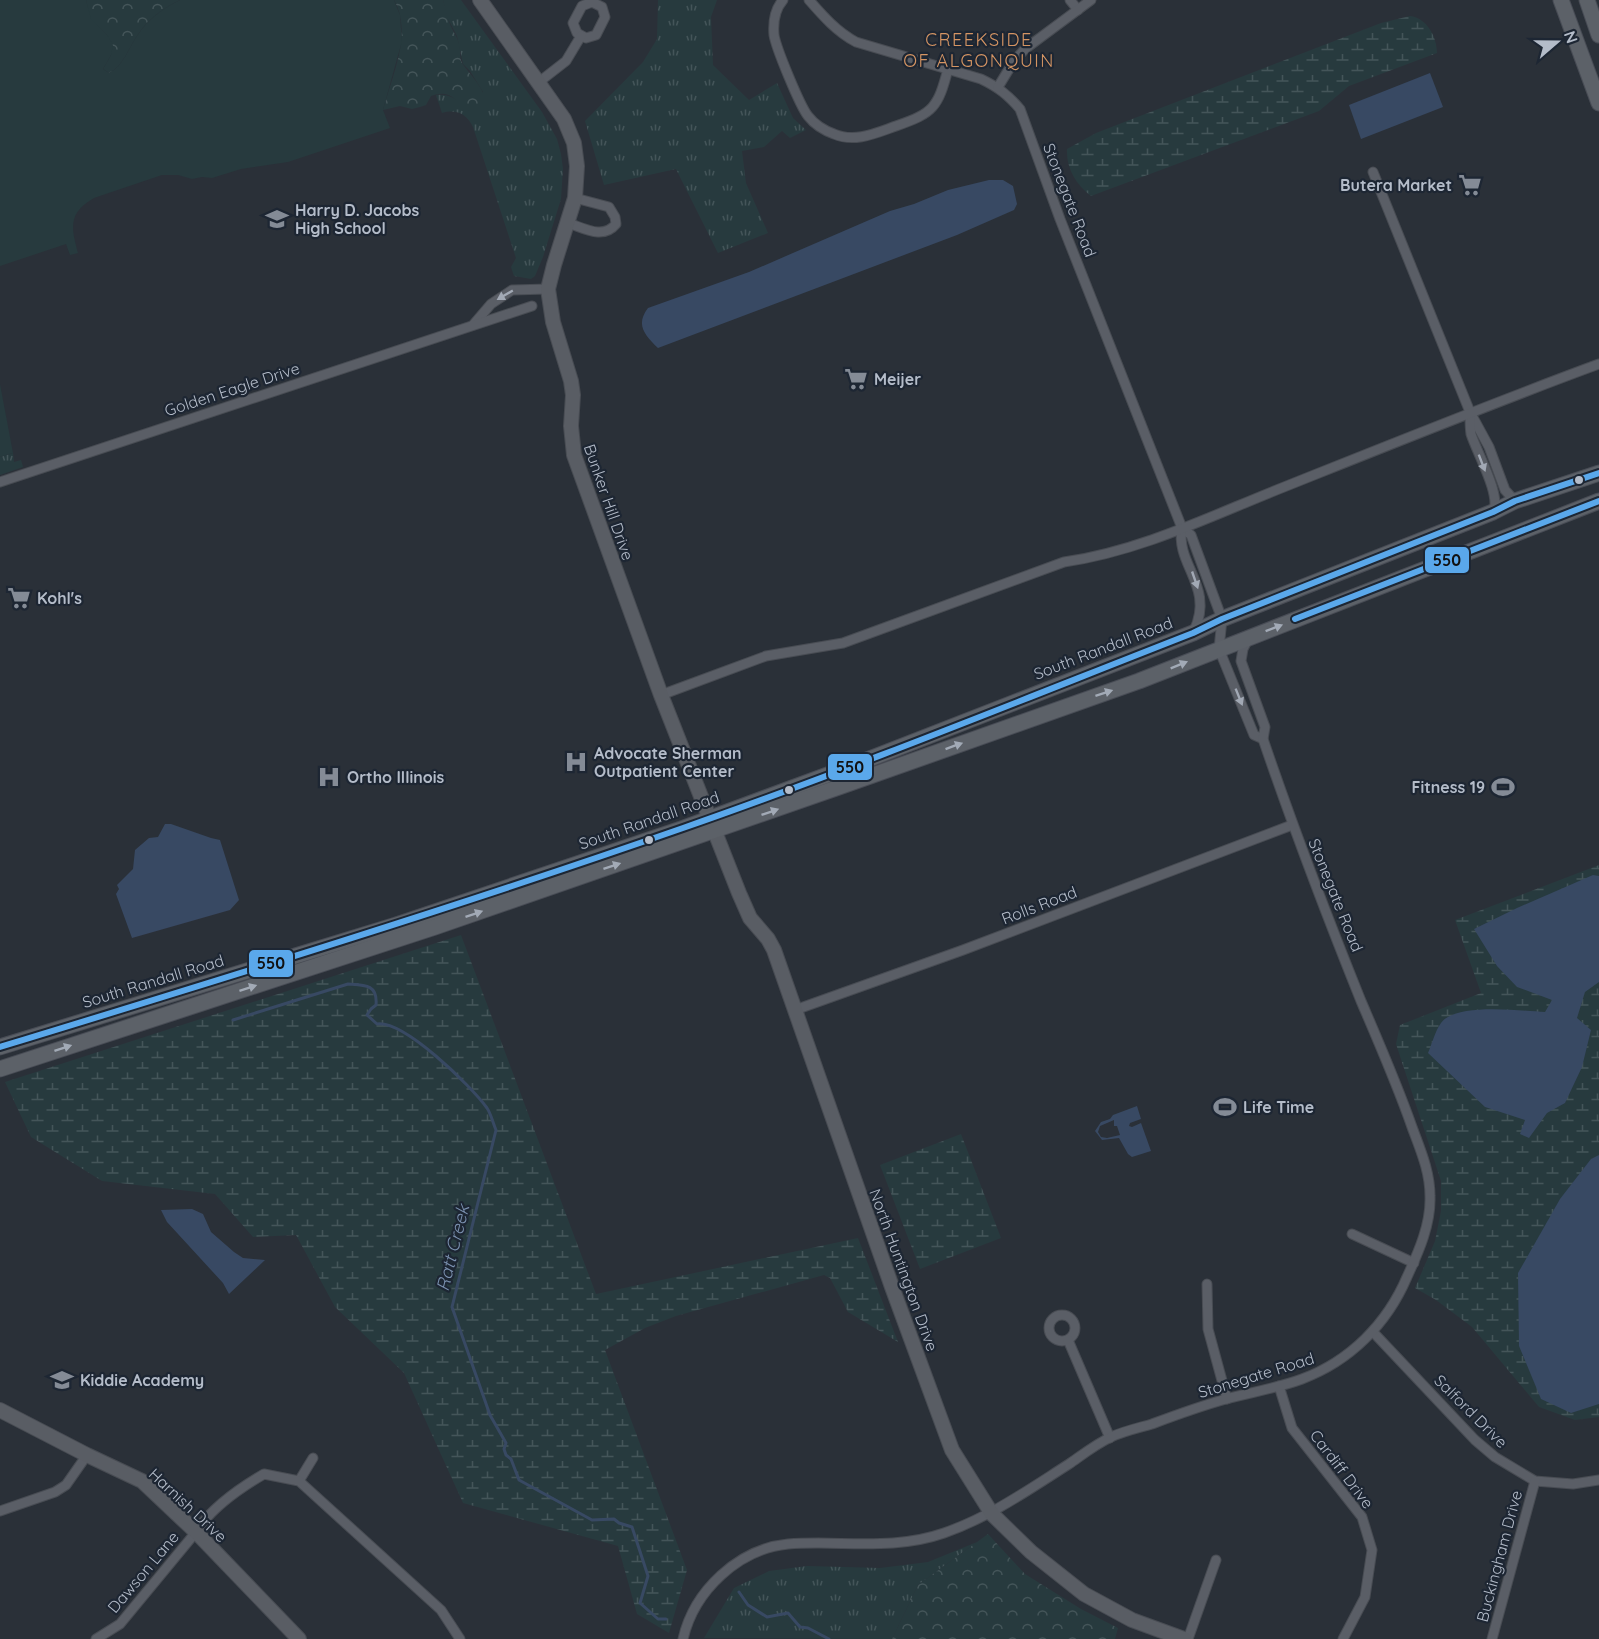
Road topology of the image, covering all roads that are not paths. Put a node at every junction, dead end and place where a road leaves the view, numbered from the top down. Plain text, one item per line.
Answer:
1 (481, 0) edge
2 (783, 0) edge
3 (809, 0) edge
4 (1070, 0) edge
5 (1090, 0) edge
6 (1561, 0) edge
7 (1587, 0) edge
8 (1078, 10) junction
9 (1599, 35) edge
10 (581, 36) dead end
11 (948, 69) junction
12 (539, 82) junction
13 (998, 87) junction
14 (1599, 103) edge
15 (1373, 172) dead end
16 (575, 198) junction
17 (568, 223) junction
18 (548, 289) junction
19 (531, 306) dead end
20 (473, 325) junction
21 (1599, 364) edge
22 (1470, 412) junction
23 (1599, 473) edge
24 (0, 482) edge
25 (1515, 501) junction
26 (1599, 501) edge
27 (1493, 512) junction
28 (1182, 528) junction
29 (1222, 619) junction
30 (1193, 633) junction
31 (1250, 637) junction
32 (1219, 649) junction
33 (662, 695) junction
34 (1263, 740) junction
35 (712, 825) junction
36 (1292, 825) junction
37 (795, 1010) junction
38 (0, 1047) edge
39 (0, 1069) edge
40 (1352, 1234) dead end
41 (1414, 1263) junction
42 (1207, 1284) dead end
43 (1373, 1332) junction
44 (1068, 1340) dead end
45 (1279, 1386) junction
46 (1227, 1399) junction
47 (0, 1410) edge
48 (1110, 1438) junction
49 (87, 1455) junction
50 (313, 1458) dead end
51 (299, 1480) junction
52 (1599, 1480) edge
53 (1535, 1481) junction
54 (0, 1510) edge
55 (992, 1514) junction
56 (196, 1532) junction
57 (1216, 1560) dead end
58 (96, 1639) edge
59 (299, 1639) edge
60 (460, 1639) edge
61 (683, 1639) edge
62 (1186, 1639) edge
63 (1343, 1639) edge
64 (1492, 1639) edge

1 - 12 street, Bunker Hill Drive
2 - 11 street
3 - 11 street, Stonegate Road
4 - 8 street
5 - 8 street
6 - 14 main road
7 - 9 main road
8 - 13 street
10 - 12 street
11 - 13 street, Stonegate Road
12 - 16 street, Bunker Hill Drive
13 - 28 street, Stonegate Road
15 - 22 street
16 - 17 street, Bunker Hill Drive
16 - 17 street
17 - 18 street, Bunker Hill Drive
18 -> 20 street, Golden Eagle Drive
18 - 33 street, Bunker Hill Drive
19 - 20 street, Golden Eagle Drive
20 - 24 street, Golden Eagle Drive
21 - 22 street
22 - 25 street
22 -> 27 street
22 - 28 street
23 - 25 main road, South Randall Road
25 - 27 main road, South Randall Road
31 -> 26 main road, South Randall Road
27 - 29 main road, South Randall Road
28 - 29 street, Stonegate Road
28 -> 30 street, Stonegate Road
28 - 33 street
29 - 30 main road, South Randall Road
29 - 32 street, Stonegate Road
30 - 35 main road, South Randall Road
31 - 32 main road, South Randall Road
31 - 34 street, Stonegate Road
32 -> 34 street, Stonegate Road
35 -> 32 main road, South Randall Road
33 - 35 street, Bunker Hill Drive
34 - 36 street, Stonegate Road
35 - 37 street, North Huntington Drive
35 - 38 main road, South Randall Road
39 -> 35 main road, South Randall Road
36 - 37 street, Rolls Road
36 - 41 street, Stonegate Road
37 - 55 street, North Huntington Drive
40 - 41 street
41 - 43 street, Stonegate Road
42 - 46 street
43 - 45 street, Stonegate Road
43 - 53 street, Salford Drive
44 - 48 street
45 - 46 street, Stonegate Road
45 - 63 street, Cardiff Drive
46 - 48 street, Stonegate Road
47 - 49 street, Harnish Drive
48 - 55 street, Stonegate Road
49 - 54 street
49 - 56 street, Harnish Drive
50 - 51 street
51 - 56 street, Dawson Lane
51 - 60 street
52 - 53 street, Salford Drive
53 - 64 street, Buckingham Drive
55 - 61 street, Stonegate Road
55 - 62 street, North Huntington Drive
56 - 58 street, Dawson Lane
56 - 59 street, Harnish Drive
57 - 62 street

